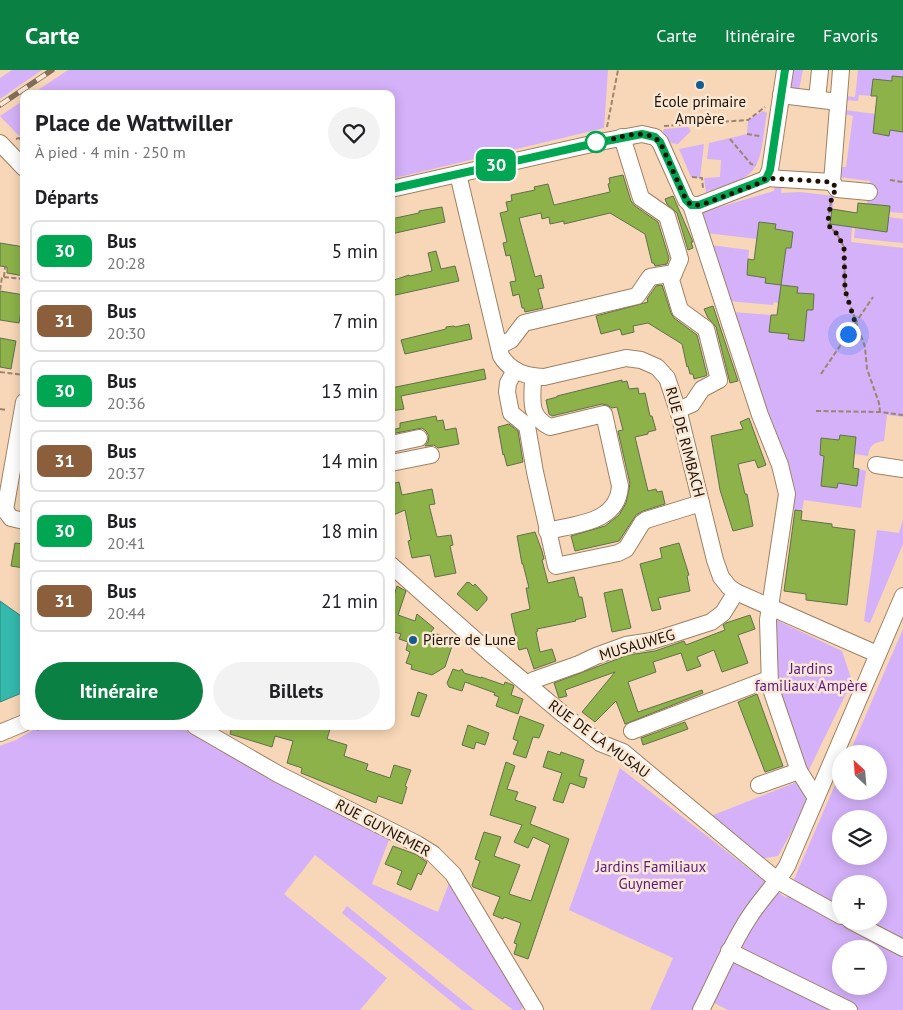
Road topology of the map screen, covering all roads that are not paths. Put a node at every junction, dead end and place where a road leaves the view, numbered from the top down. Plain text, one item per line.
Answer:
1 (785, 70) edge
2 (820, 70) edge
3 (841, 70) edge
4 (781, 95) junction
5 (817, 99) junction
6 (838, 102) junction
7 (622, 137) junction
8 (0, 143) edge
9 (20, 164) edge
10 (458, 174) junction
11 (768, 174) junction
12 (834, 185) junction
13 (395, 188) edge
14 (869, 192) dead end
15 (691, 205) junction
16 (674, 273) junction
17 (499, 346) junction
18 (515, 370) junction
19 (533, 377) junction
20 (678, 410) junction
21 (20, 425) edge
22 (419, 438) dead end
23 (395, 443) edge
24 (431, 455) dead end
25 (395, 461) edge
26 (876, 465) dead end
27 (903, 469) edge
28 (701, 503) junction
29 (20, 520) edge
30 (548, 531) junction
31 (395, 569) edge
32 (736, 592) junction
33 (903, 596) edge
34 (770, 608) junction
35 (878, 654) junction
36 (770, 679) junction
37 (528, 685) junction
38 (20, 725) edge
39 (202, 730) edge
40 (632, 731) dead end
41 (0, 733) edge
42 (799, 771) junction
43 (759, 785) dead end
44 (816, 798) junction
45 (778, 882) junction
46 (832, 911) edge
47 (868, 930) edge
48 (903, 948) edge
49 (729, 951) junction
50 (536, 1010) edge
51 (701, 1010) edge
52 (849, 1010) edge

1 - 4 street
2 - 5 street
3 - 6 street
4 - 5 street
4 - 11 street
5 - 6 street
6 - 12 street
7 - 10 street
7 - 15 street
7 - 16 street
8 - 9 street
10 - 13 street
10 - 17 street
11 - 12 street
11 - 15 street
12 - 14 street
15 - 34 street
16 - 17 street
16 - 20 street
17 - 18 street
18 - 19 street, RUE DE RIMBACH
18 - 30 street
19 - 20 street, RUE DE RIMBACH
19 - 30 street
20 - 28 street, RUE DE RIMBACH
21 - 29 street
22 - 23 street
24 - 25 street
26 - 27 street
28 - 30 street
28 - 32 street, RUE DE RIMBACH
31 - 37 street, RUE DE LA MUSAU
32 - 34 street, RUE DE RIMBACH
32 - 37 street, MUSAUWEG
33 - 35 street
34 - 35 street, RUE DE RIMBACH
34 - 36 street
35 - 44 street
36 - 40 street
36 - 42 street
37 - 45 street, RUE DE LA MUSAU
38 - 41 street
39 - 50 street, RUE GUYNEMER
42 - 43 street
42 - 44 street
44 - 45 street
45 - 46 street, RUE DE LA MUSAU
45 - 49 street
47 - 48 street
49 - 51 street
49 - 52 street

